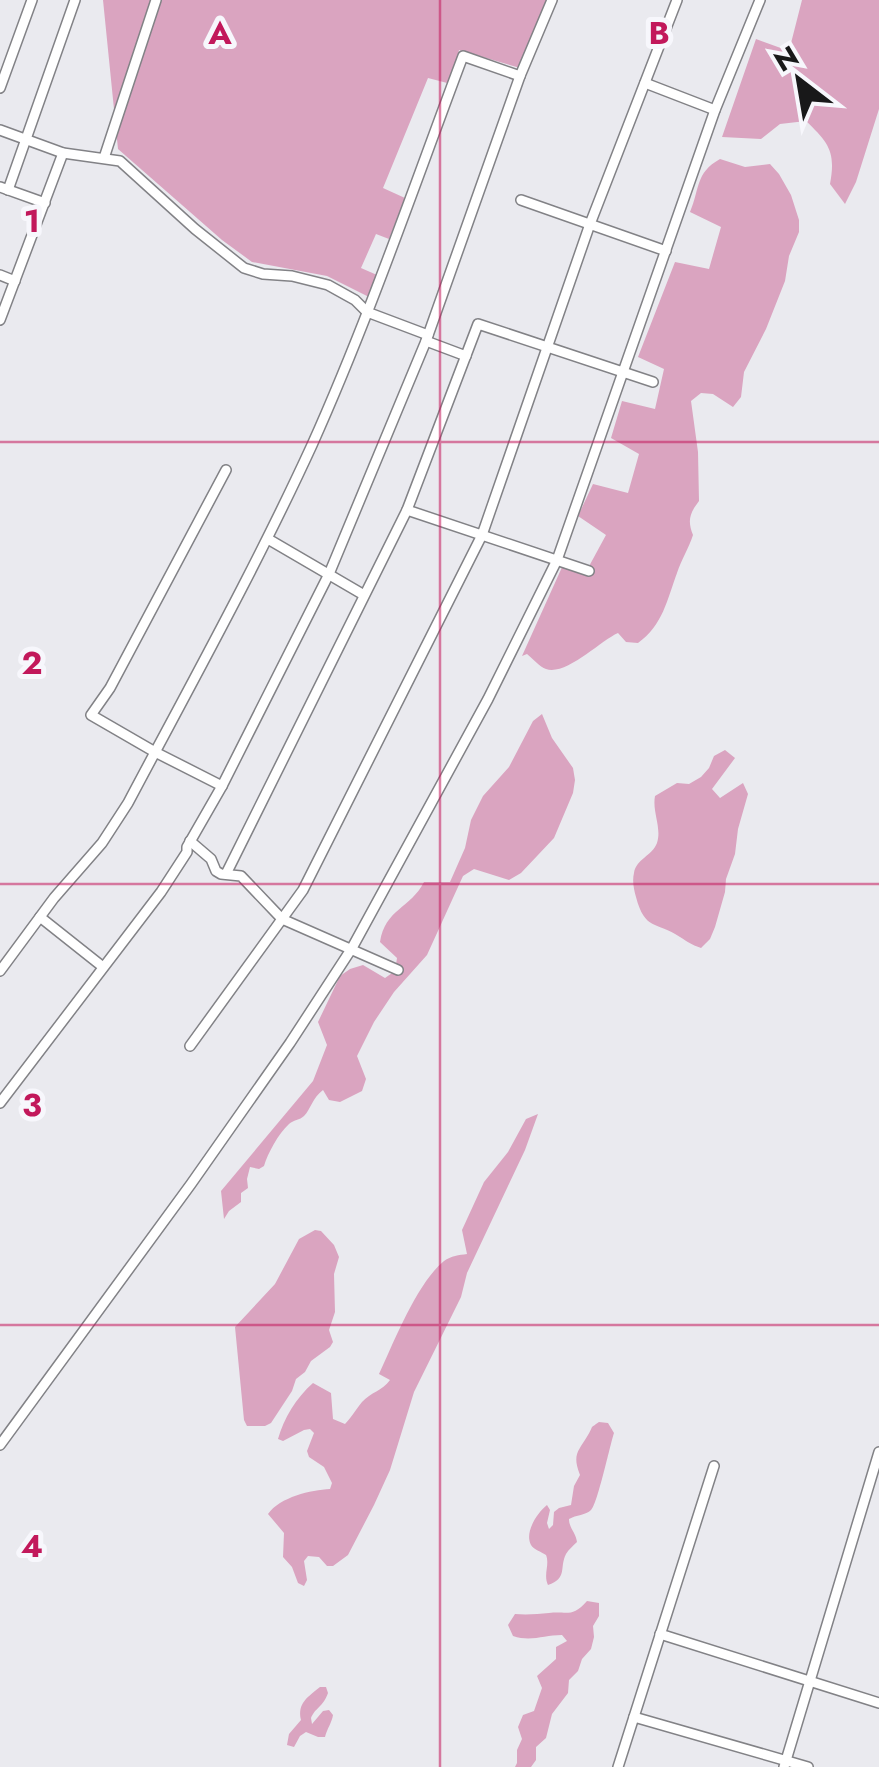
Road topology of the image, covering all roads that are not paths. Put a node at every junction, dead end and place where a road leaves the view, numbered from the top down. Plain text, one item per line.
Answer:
1 (32, 0) edge
2 (75, 0) edge
3 (156, 0) edge
4 (552, 0) edge
5 (677, 0) edge
6 (760, 0) edge
7 (520, 76) junction
8 (645, 83) junction
9 (0, 88) edge
10 (715, 110) junction
11 (0, 130) edge
12 (26, 140) junction
13 (63, 152) junction
14 (104, 158) junction
15 (4, 188) edge
16 (521, 200) dead end
17 (46, 203) junction
18 (590, 224) junction
19 (666, 251) junction
20 (0, 276) edge
21 (15, 280) junction
22 (367, 312) junction
23 (0, 320) edge
24 (427, 338) junction
25 (548, 347) junction
26 (466, 356) junction
27 (622, 372) junction
28 (652, 382) dead end
29 (226, 470) dead end
30 (407, 510) junction
31 (482, 535) junction
32 (268, 540) junction
33 (557, 560) junction
34 (589, 571) dead end
35 (329, 574) junction
36 (364, 594) junction
37 (155, 752) junction
38 (222, 786) junction
39 (188, 844) junction
40 (226, 874) junction
41 (40, 917) junction
42 (282, 918) junction
43 (352, 948) junction
44 (101, 966) junction
45 (398, 970) dead end
46 (0, 971) edge
47 (190, 1046) dead end
48 (0, 1094) edge
49 (0, 1103) edge
50 (0, 1445) edge
51 (879, 1452) edge
52 (714, 1466) dead end
53 (660, 1634) junction
54 (811, 1681) junction
55 (879, 1702) edge
56 (634, 1716) junction
57 (784, 1764) edge
58 (618, 1767) edge
59 (808, 1767) edge

1 - 9 street
2 - 12 street
3 - 14 street
4 - 7 street
5 - 8 street
6 - 10 street
7 - 22 street
7 - 24 street
8 - 10 street
8 - 18 street
10 - 19 street
11 - 12 street
12 - 13 street
12 - 15 street
13 - 14 street
13 - 17 street
14 - 22 street
15 - 17 street
16 - 18 street
17 - 21 street
18 - 19 street
18 - 25 street
19 - 27 street
20 - 21 street
21 - 23 street
22 - 24 street
22 - 32 street
24 - 26 street
24 - 35 street
25 - 26 street
25 - 27 street
25 - 31 street
26 - 30 street
27 - 28 street
27 - 33 street
29 - 37 street
30 - 31 street
30 - 36 street
31 - 33 street
31 - 42 street
32 - 35 street
32 - 37 street
33 - 34 street
33 - 43 street
35 - 36 street
35 - 38 street
36 - 40 street
37 - 38 street
37 - 41 street
38 - 39 street
39 - 40 street
39 - 44 street
40 - 42 street
41 - 44 street
41 - 46 street
42 - 43 street
42 - 47 street
43 - 45 street
43 - 50 street
44 - 48 street
44 - 49 street
51 - 54 street
52 - 53 street
53 - 54 street
53 - 56 street
54 - 55 street
54 - 57 street
56 - 57 street
56 - 58 street
57 - 59 street

